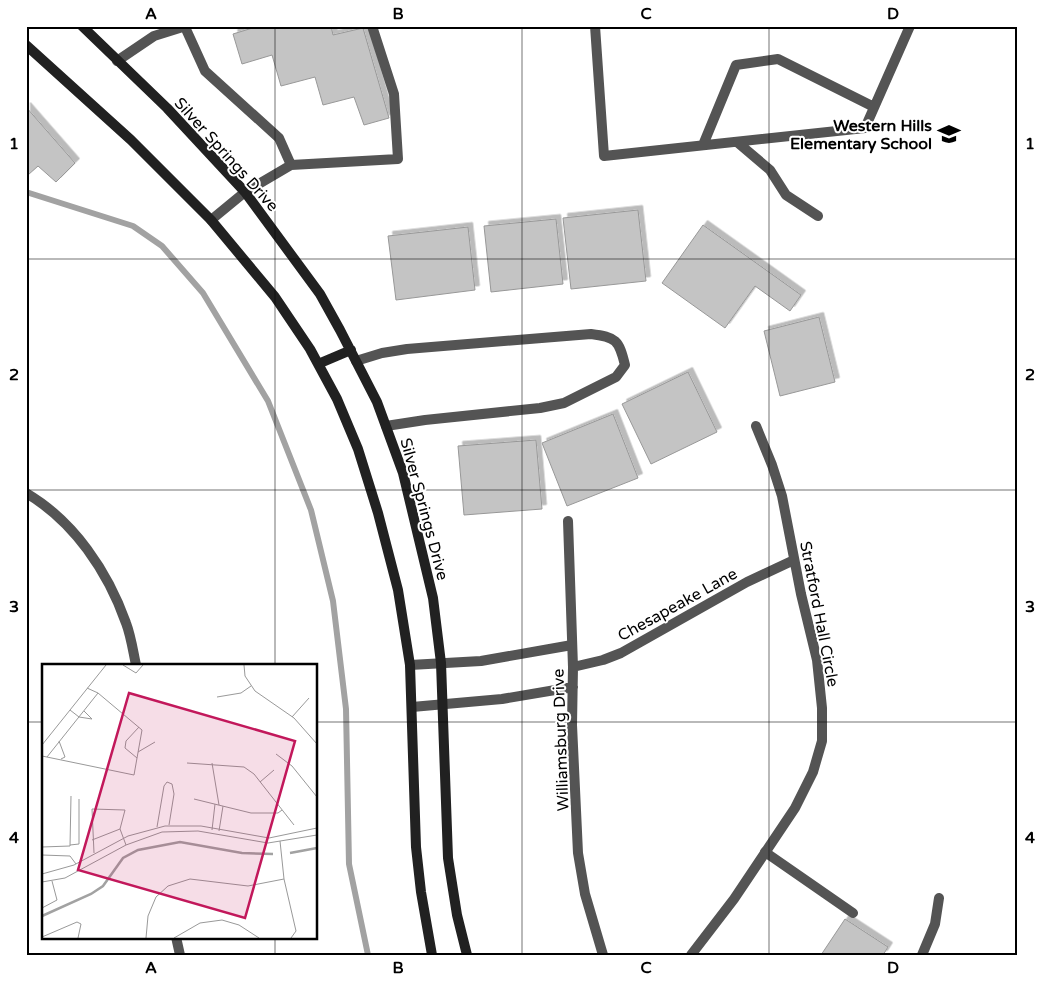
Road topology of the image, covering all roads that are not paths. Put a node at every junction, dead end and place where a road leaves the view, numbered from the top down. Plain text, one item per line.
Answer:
1 (82, 26) edge
2 (186, 26) edge
3 (372, 26) edge
4 (595, 26) edge
5 (910, 26) edge
6 (26, 45) edge
7 (117, 61) junction
8 (874, 107) junction
9 (737, 142) junction
10 (703, 145) junction
11 (291, 165) junction
12 (245, 192) junction
13 (818, 216) dead end
14 (211, 220) junction
15 (351, 350) junction
16 (356, 361) junction
17 (318, 364) junction
18 (386, 426) junction
19 (756, 426) dead end
20 (26, 493) edge
21 (568, 521) dead end
22 (794, 560) junction
23 (572, 645) junction
24 (441, 663) junction
25 (136, 664) edge
26 (410, 665) junction
27 (573, 667) junction
28 (573, 687) junction
29 (442, 705) junction
30 (412, 707) junction
31 (765, 852) junction
32 (939, 898) dead end
33 (852, 913) dead end
34 (176, 938) edge
35 (180, 955) edge
36 (432, 955) edge
37 (467, 955) edge
38 (603, 955) edge
39 (691, 955) edge
40 (922, 955) edge

1 - 7 street, Silver Springs Drive
2 - 7 street
2 - 11 street
3 - 11 street
4 - 10 street
5 - 8 street
6 - 14 street
7 - 12 street, Silver Springs Drive
8 - 9 street
8 - 10 street
9 - 10 street
9 - 13 street
11 - 12 street
12 - 14 street
12 - 15 street, Silver Springs Drive
14 - 17 street
15 - 16 street, Silver Springs Drive
15 - 17 street
16 - 18 street, Silver Springs Drive
16 - 18 street
17 - 26 street
18 - 24 street, Silver Springs Drive
19 - 22 street, Stratford Hall Circle
20 - 25 street
21 - 23 street, Williamsburg Drive
22 - 27 street, Chesapeake Lane
22 - 31 street, Stratford Hall Circle
23 - 24 street
23 - 27 street, Williamsburg Drive
24 - 26 street
24 - 29 street, Silver Springs Drive
26 - 30 street
27 - 28 street, Williamsburg Drive
28 - 29 street
28 - 38 street, Williamsburg Drive
29 - 30 street
29 - 37 street, Silver Springs Drive
30 - 36 street
31 - 33 street
31 - 39 street, Stratford Hall Circle
32 - 40 street
34 - 35 street

